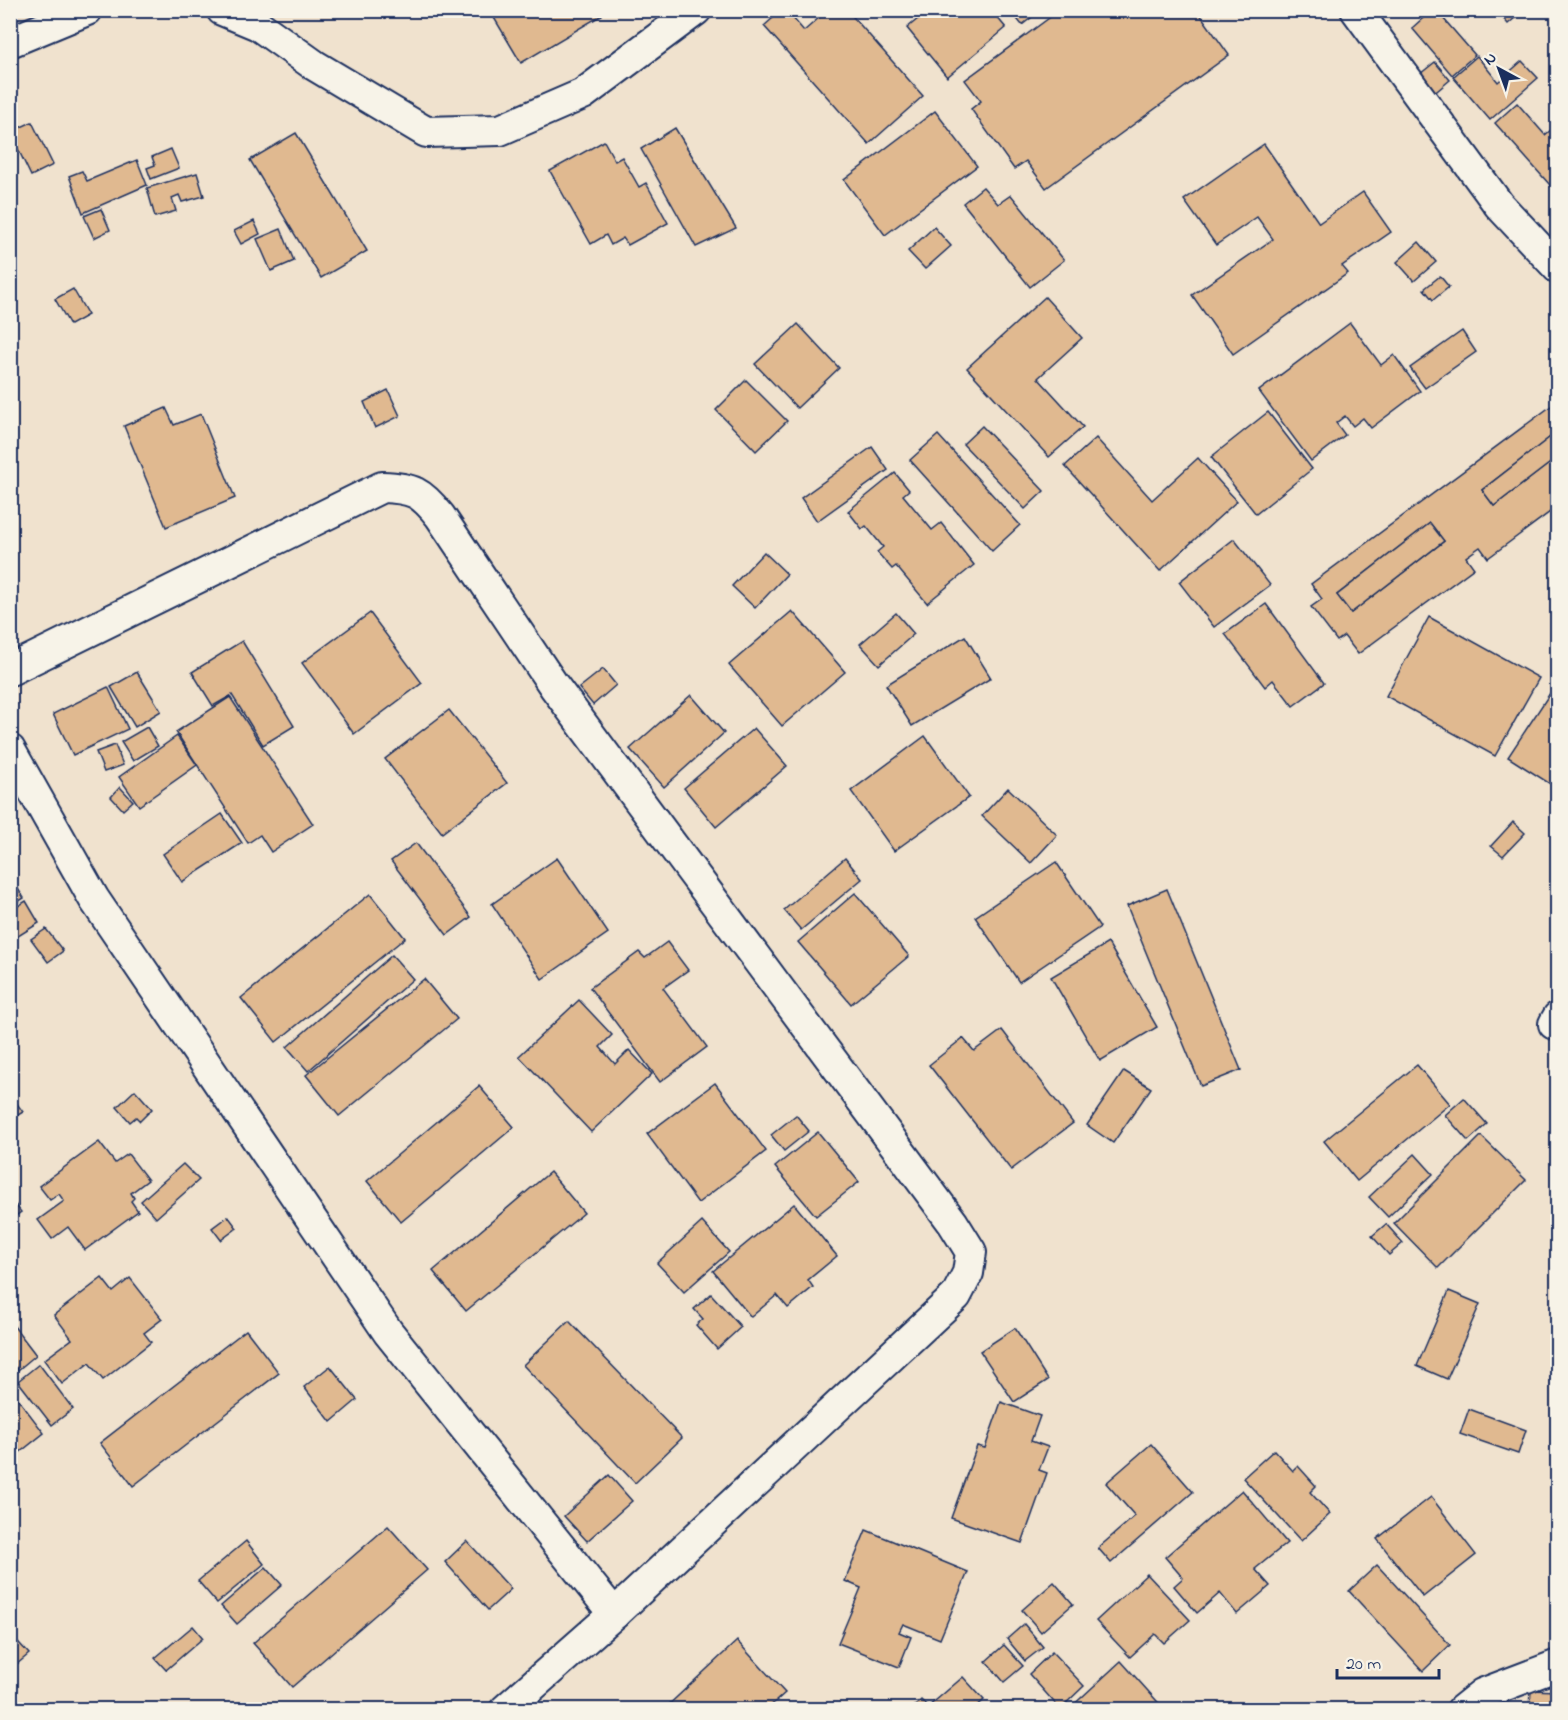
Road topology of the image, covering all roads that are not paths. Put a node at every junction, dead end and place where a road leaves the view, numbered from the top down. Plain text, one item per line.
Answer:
1 (87, 10) edge
2 (222, 10) edge
3 (696, 10) edge
4 (1356, 10) edge
5 (10, 42) edge
6 (1557, 268) edge
7 (10, 670) edge
8 (10, 750) edge
9 (614, 1614) junction
10 (1557, 1665) edge
11 (505, 1710) edge
12 (1462, 1710) edge

1 - 5 street
2 - 3 street
4 - 6 street
7 - 9 street
8 - 9 street
9 - 11 street
10 - 12 street

